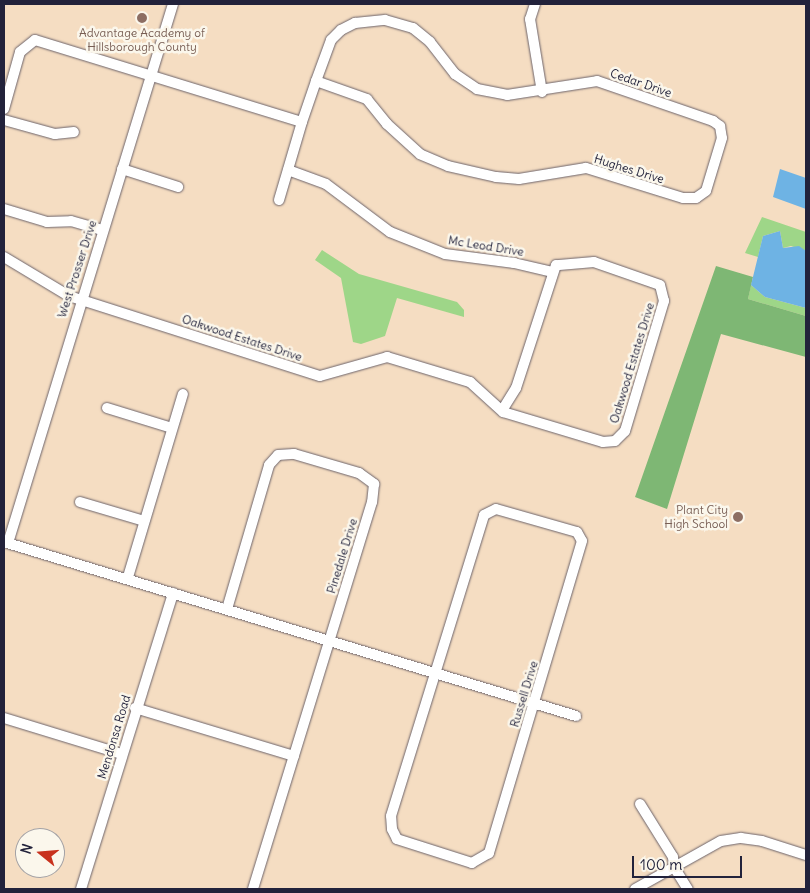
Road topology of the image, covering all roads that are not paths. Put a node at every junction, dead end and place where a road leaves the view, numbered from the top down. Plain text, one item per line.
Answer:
1 (173, 4) edge
2 (535, 4) edge
3 (150, 75) junction
4 (316, 81) junction
5 (542, 92) junction
6 (4, 109) edge
7 (4, 120) edge
8 (302, 122) junction
9 (720, 126) joint
10 (74, 132) dead end
11 (122, 170) junction
12 (288, 170) junction
13 (178, 187) dead end
14 (279, 200) dead end
15 (4, 209) edge
16 (102, 230) junction
17 (4, 258) edge
18 (552, 272) junction
19 (80, 300) junction
20 (183, 394) dead end
21 (107, 408) dead end
22 (502, 410) junction
23 (172, 428) junction
24 (80, 502) dead end
25 (144, 521) junction
26 (6, 542) edge
27 (128, 577) junction
28 (173, 593) junction
29 (227, 610) junction
30 (329, 641) junction
31 (434, 672) junction
32 (534, 702) junction
33 (135, 708) junction
34 (576, 716) dead end
35 (4, 718) edge
36 (122, 754) junction
37 (294, 756) junction
38 (640, 804) dead end
39 (806, 855) edge
40 (674, 867) junction
41 (81, 889) edge
42 (253, 889) edge
43 (635, 889) edge
44 (688, 889) edge

1 - 3 street, West Prosser Drive
2 - 5 street
3 - 6 street
3 - 8 street
3 - 11 street, West Prosser Drive
4 - 5 street, Cedar Drive
4 - 8 street
4 - 9 street, Hughes Drive
5 - 9 street, Cedar Drive
7 - 10 street
8 - 12 street
11 - 13 street
11 - 16 street, West Prosser Drive
12 - 14 street
12 - 18 street, Mc Leod Drive
15 - 16 street
16 - 19 street, West Prosser Drive
17 - 19 street, Oakwood Estates Drive
18 - 22 street
18 - 22 street, Oakwood Estates Drive
19 - 22 street, Oakwood Estates Drive
19 - 26 street, West Prosser Drive
20 - 23 street
21 - 23 street
23 - 25 street
24 - 25 street
25 - 27 street
26 - 27 street
27 - 28 street
28 - 29 street
28 - 33 street, Mendonsa Road
29 - 30 street
29 - 30 street, Pinedale Drive
30 - 31 street
30 - 37 street, Pinedale Drive
31 - 32 street
31 - 32 street, Russell Drive
31 - 32 street, Russell Drive
32 - 34 street
33 - 36 street, Mendonsa Road
33 - 37 street
35 - 36 street
36 - 41 street, Mendonsa Road
37 - 42 street, Pinedale Drive
38 - 40 street
39 - 40 street
40 - 43 street
40 - 44 street

